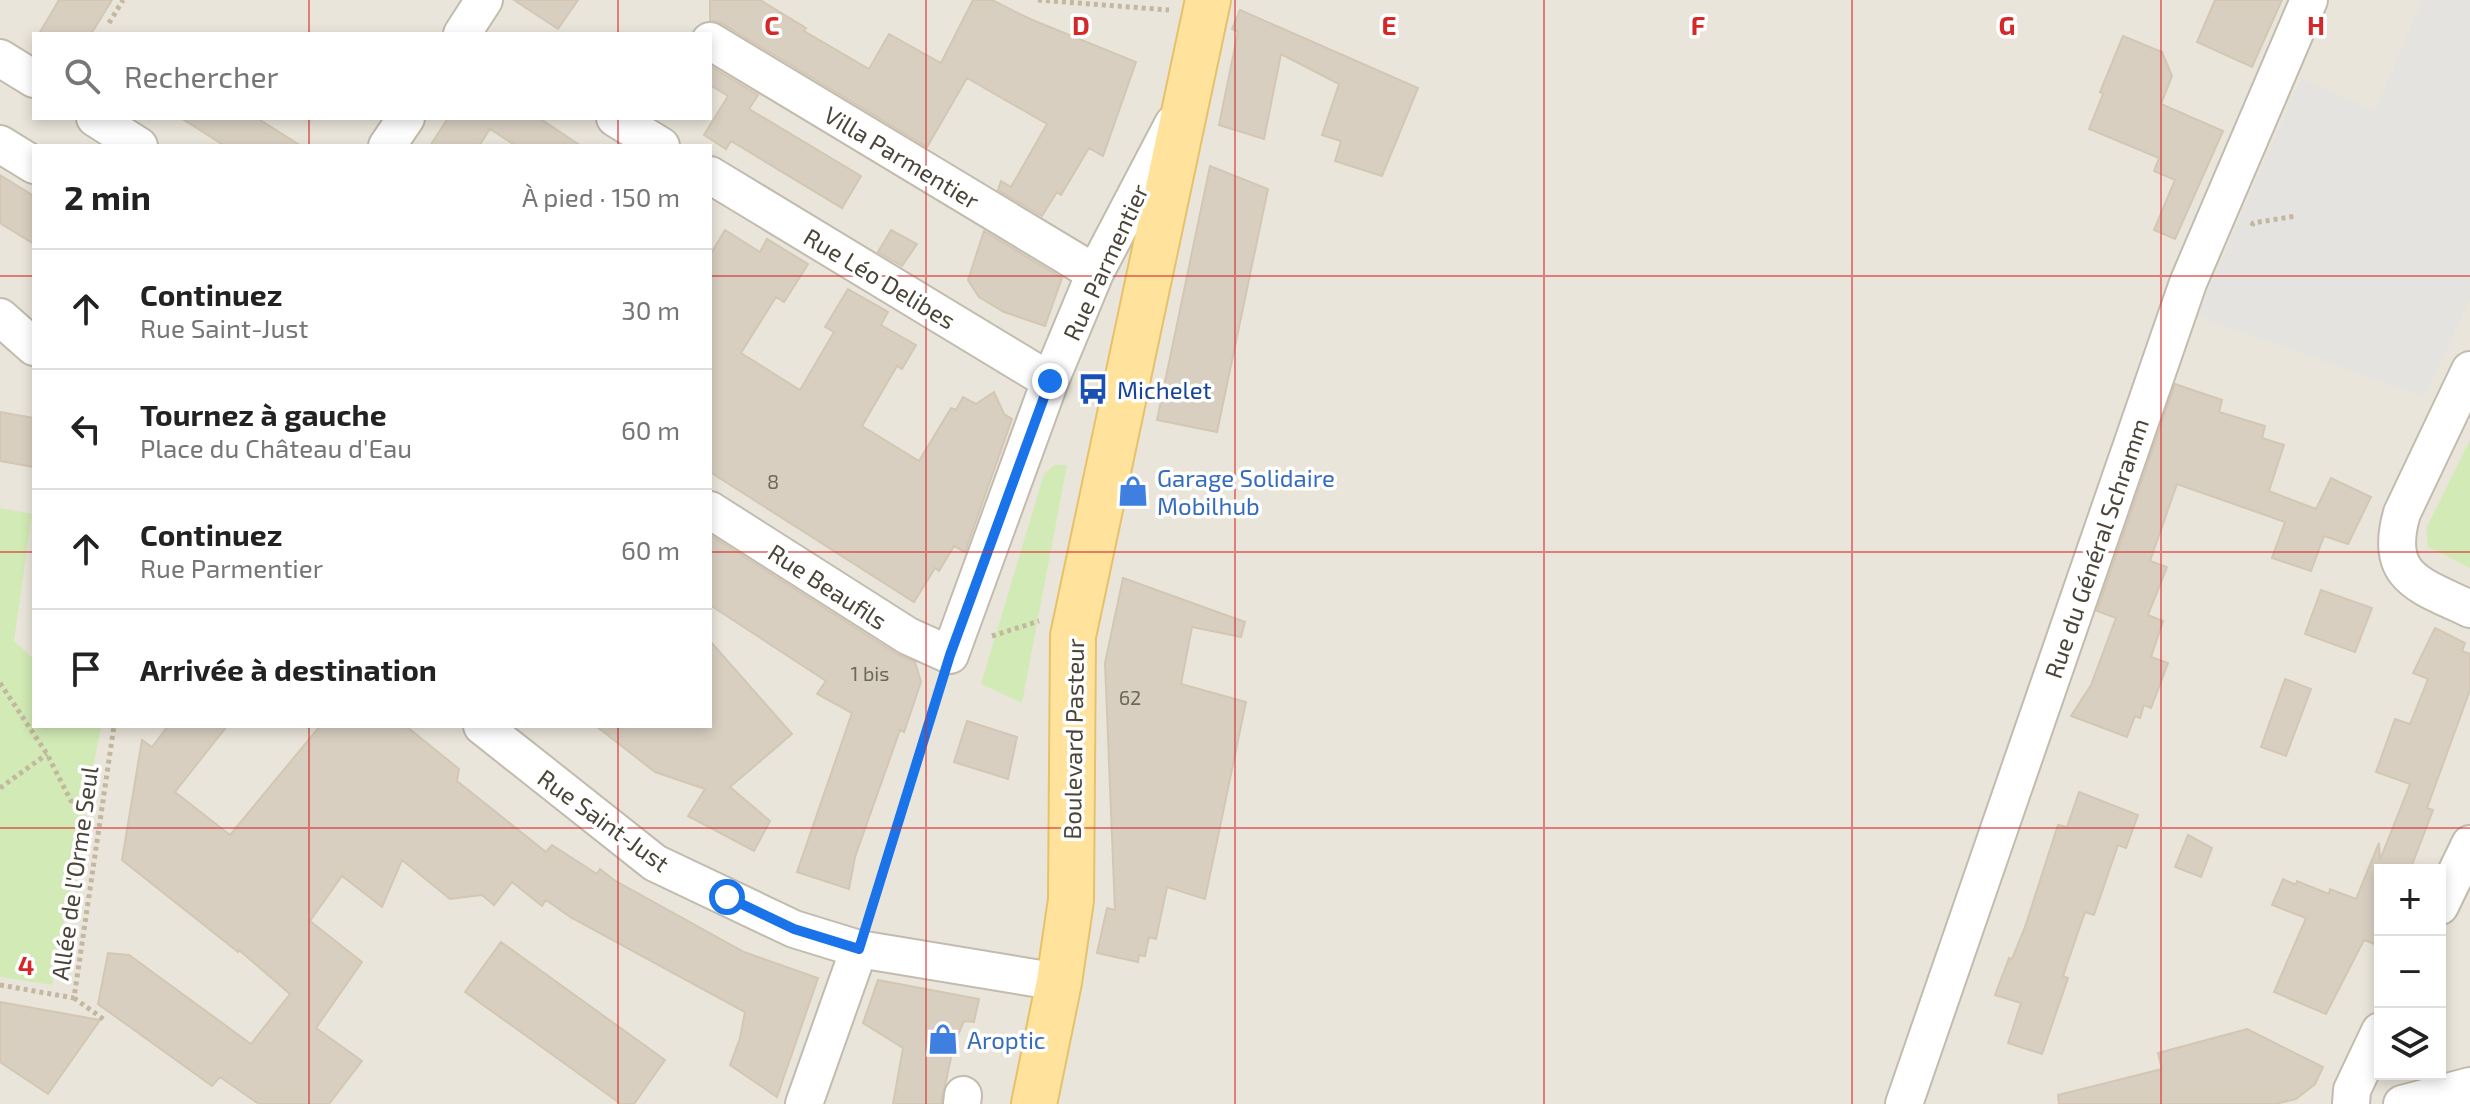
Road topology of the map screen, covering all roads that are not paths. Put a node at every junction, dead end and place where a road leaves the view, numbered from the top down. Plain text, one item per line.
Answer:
1 (2309, 0) edge
2 (1207, 6) edge
3 (712, 42) edge
4 (0, 58) edge
5 (32, 78) edge
6 (1186, 98) junction
7 (98, 120) edge
8 (405, 120) edge
9 (618, 120) edge
10 (0, 144) edge
11 (136, 144) edge
12 (388, 144) edge
13 (658, 144) edge
14 (32, 164) edge
15 (712, 176) edge
16 (1095, 273) junction
17 (0, 317) edge
18 (32, 345) edge
19 (2470, 370) edge
20 (1050, 381) junction
21 (712, 511) edge
22 (2470, 609) edge
23 (955, 641) joint
24 (485, 728) edge
25 (2470, 844) edge
26 (2446, 894) edge
27 (859, 949) junction
28 (1059, 982) junction
29 (2374, 1044) edge
30 (2470, 1086) edge
31 (804, 1104) edge
32 (1034, 1104) edge
33 (1904, 1104) edge
34 (2351, 1104) edge
35 (2402, 1104) edge

1 - 33 street, Rue du Général Schramm
2 - 6 main road, Boulevard Pasteur
3 - 16 street, Villa Parmentier
4 - 5 street
6 - 16 street, Rue Parmentier
6 - 28 main road, Boulevard Pasteur
7 - 11 street
8 - 12 street
9 - 13 street
10 - 14 street
15 - 20 street, Rue Léo Delibes
16 - 20 street, Rue Parmentier
17 - 18 street
19 - 22 street
20 - 23 street, Rue Parmentier
21 - 23 street, Rue Beaufils
24 - 27 street, Rue Saint-Just
25 - 26 street
27 - 28 street, Rue Saint-Just
27 - 31 street
28 - 32 main road, Boulevard Pasteur
29 - 34 street
30 - 35 street

